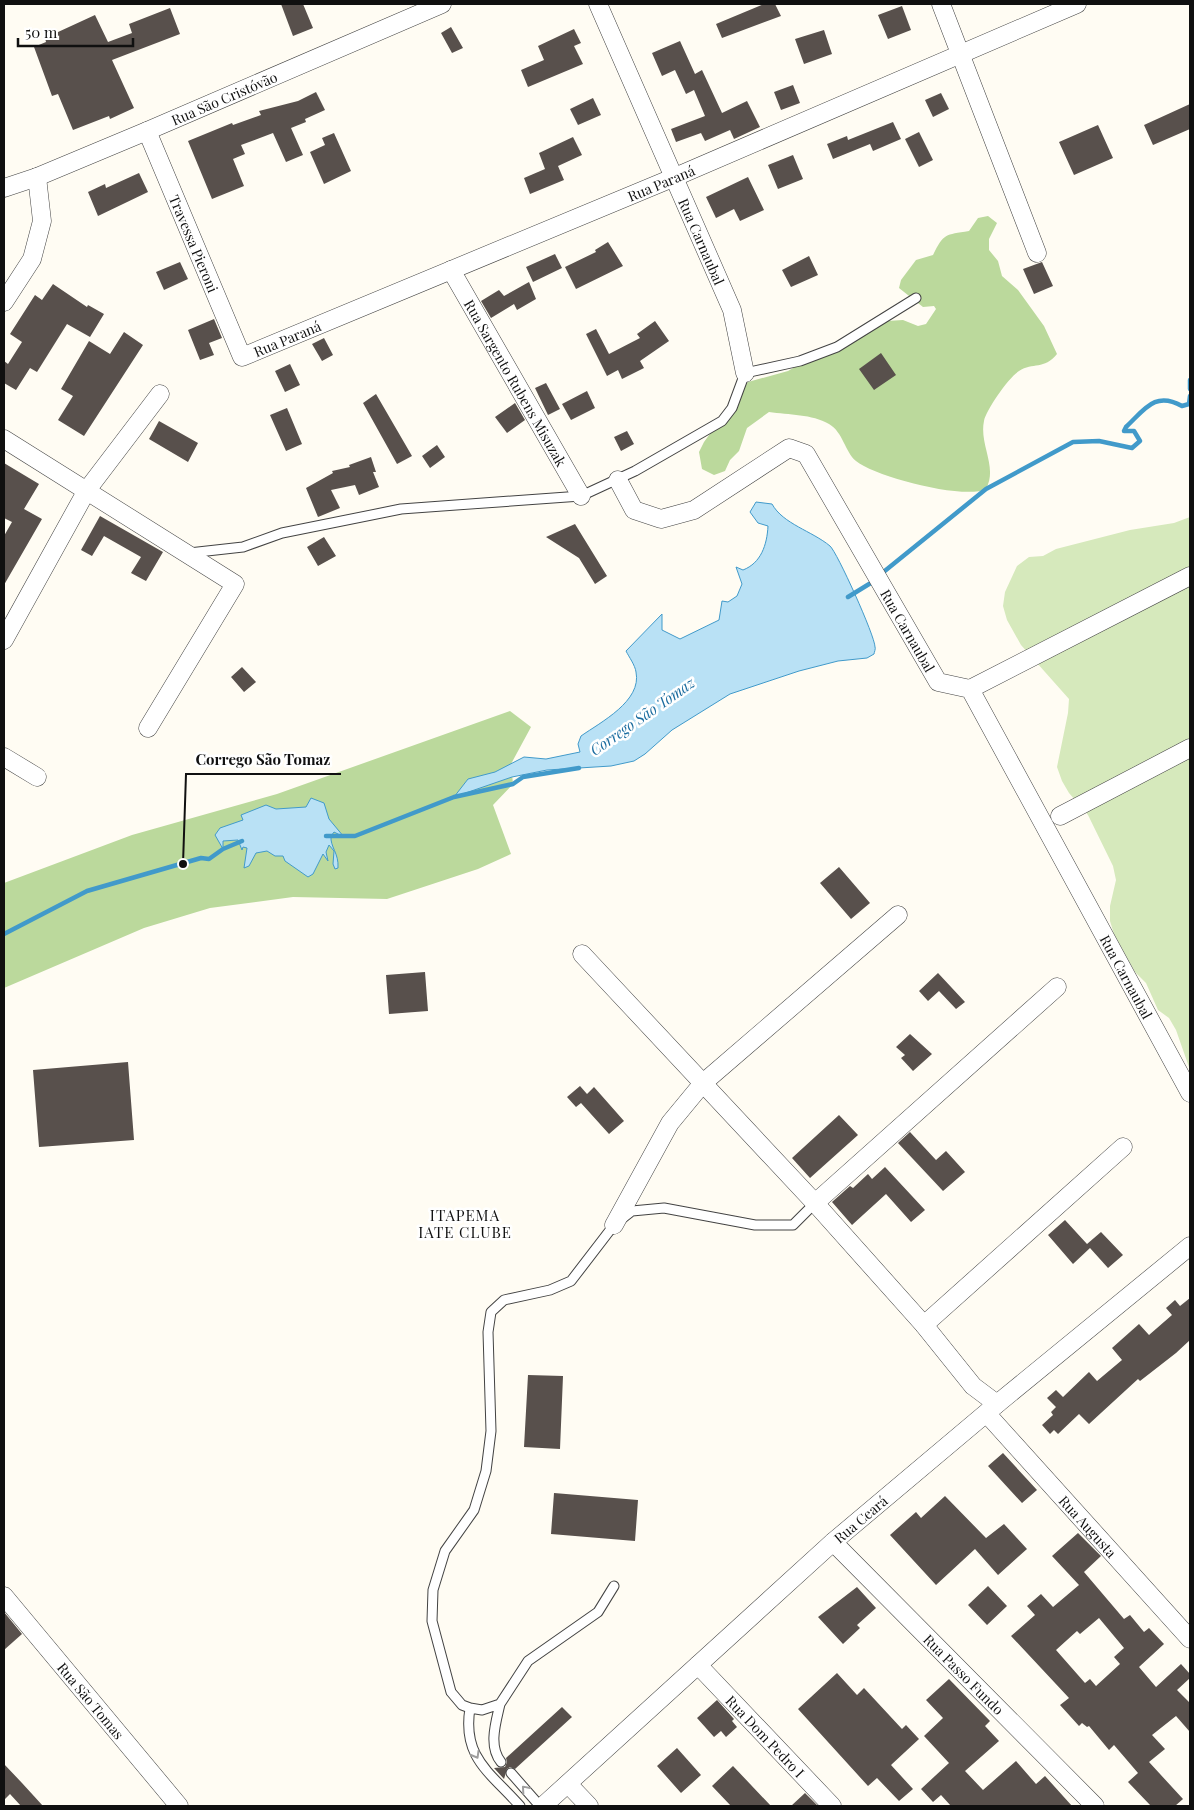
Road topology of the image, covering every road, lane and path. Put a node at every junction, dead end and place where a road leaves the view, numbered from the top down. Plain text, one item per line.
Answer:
1 (442, 4) edge
2 (598, 4) edge
3 (941, 4) edge
4 (1077, 4) edge
5 (961, 53) junction
6 (147, 131) junction
7 (37, 177) junction
8 (675, 177) junction
9 (4, 188) edge
10 (1037, 253) dead end
11 (451, 270) junction
12 (916, 298) dead end
13 (4, 302) edge
14 (242, 357) joint
15 (745, 373) junction
16 (160, 394) dead end
17 (4, 439) edge
18 (618, 480) junction
19 (87, 490) junction
20 (581, 496) junction
21 (184, 553) junction
22 (1190, 576) edge
23 (4, 640) edge
24 (970, 689) junction
25 (148, 728) dead end
26 (1190, 748) edge
27 (4, 757) edge
28 (37, 777) dead end
29 (1060, 816) dead end
30 (898, 915) dead end
31 (582, 954) dead end
32 (1057, 987) dead end
33 (703, 1083) junction
34 (1190, 1093) edge
35 (1123, 1147) dead end
36 (815, 1203) junction
37 (614, 1226) junction
38 (1190, 1246) edge
39 (924, 1326) junction
40 (992, 1409) junction
41 (833, 1542) junction
42 (614, 1586) dead end
43 (4, 1596) edge
44 (1190, 1639) edge
45 (698, 1665) junction
46 (500, 1704) junction
47 (470, 1708) junction
48 (502, 1762) dead end
49 (511, 1773) dead end
50 (568, 1784) junction
51 (178, 1806) edge
52 (520, 1806) edge
53 (541, 1806) edge
54 (589, 1806) edge
55 (832, 1806) edge
56 (1095, 1806) edge

1 - 6 street, Rua São Cristóvão
2 - 8 street, Rua Carnaubal
3 - 5 street
4 - 5 street, Rua Paraná
5 - 8 street, Rua Paraná
5 - 10 street
6 - 7 street, Rua São Cristóvão
6 - 14 street, Travessa Pieroni
7 - 9 street, Rua São Cristóvão
7 - 13 street
8 - 11 street, Rua Paraná
8 - 15 street, Rua Carnaubal
11 - 14 street, Rua Paraná
11 - 20 street, Rua Sargento Rubens Misuzak
12 - 15 lane
15 - 18 lane
16 - 19 street
17 - 19 street
18 - 20 lane
18 - 24 street, Rua Carnaubal
19 - 21 street
19 - 23 street
20 - 21 lane
21 - 25 street
22 - 24 street
24 - 34 street, Rua Carnaubal
26 - 29 street
27 - 28 street
30 - 33 street
31 - 33 street, Rua Augusta
32 - 36 street
33 - 36 street, Rua Augusta
33 - 37 street
35 - 39 street
36 - 37 lane
36 - 39 street, Rua Augusta
37 - 47 lane
38 - 40 street, Rua Ceará
39 - 40 street, Rua Augusta
40 - 41 street, Rua Ceará
40 - 44 street, Rua Augusta
41 - 45 street, Rua Ceará
41 - 56 street, Rua Passo Fundo
42 - 46 lane
43 - 51 street, Rua São Tomas
45 - 50 street, Rua Ceará
45 - 55 street, Rua Dom Pedro I
46 - 47 lane
46 - 48 lane
47 -> 52 lane
53 -> 49 lane
50 - 53 street, Rua Ceará
50 - 54 street

